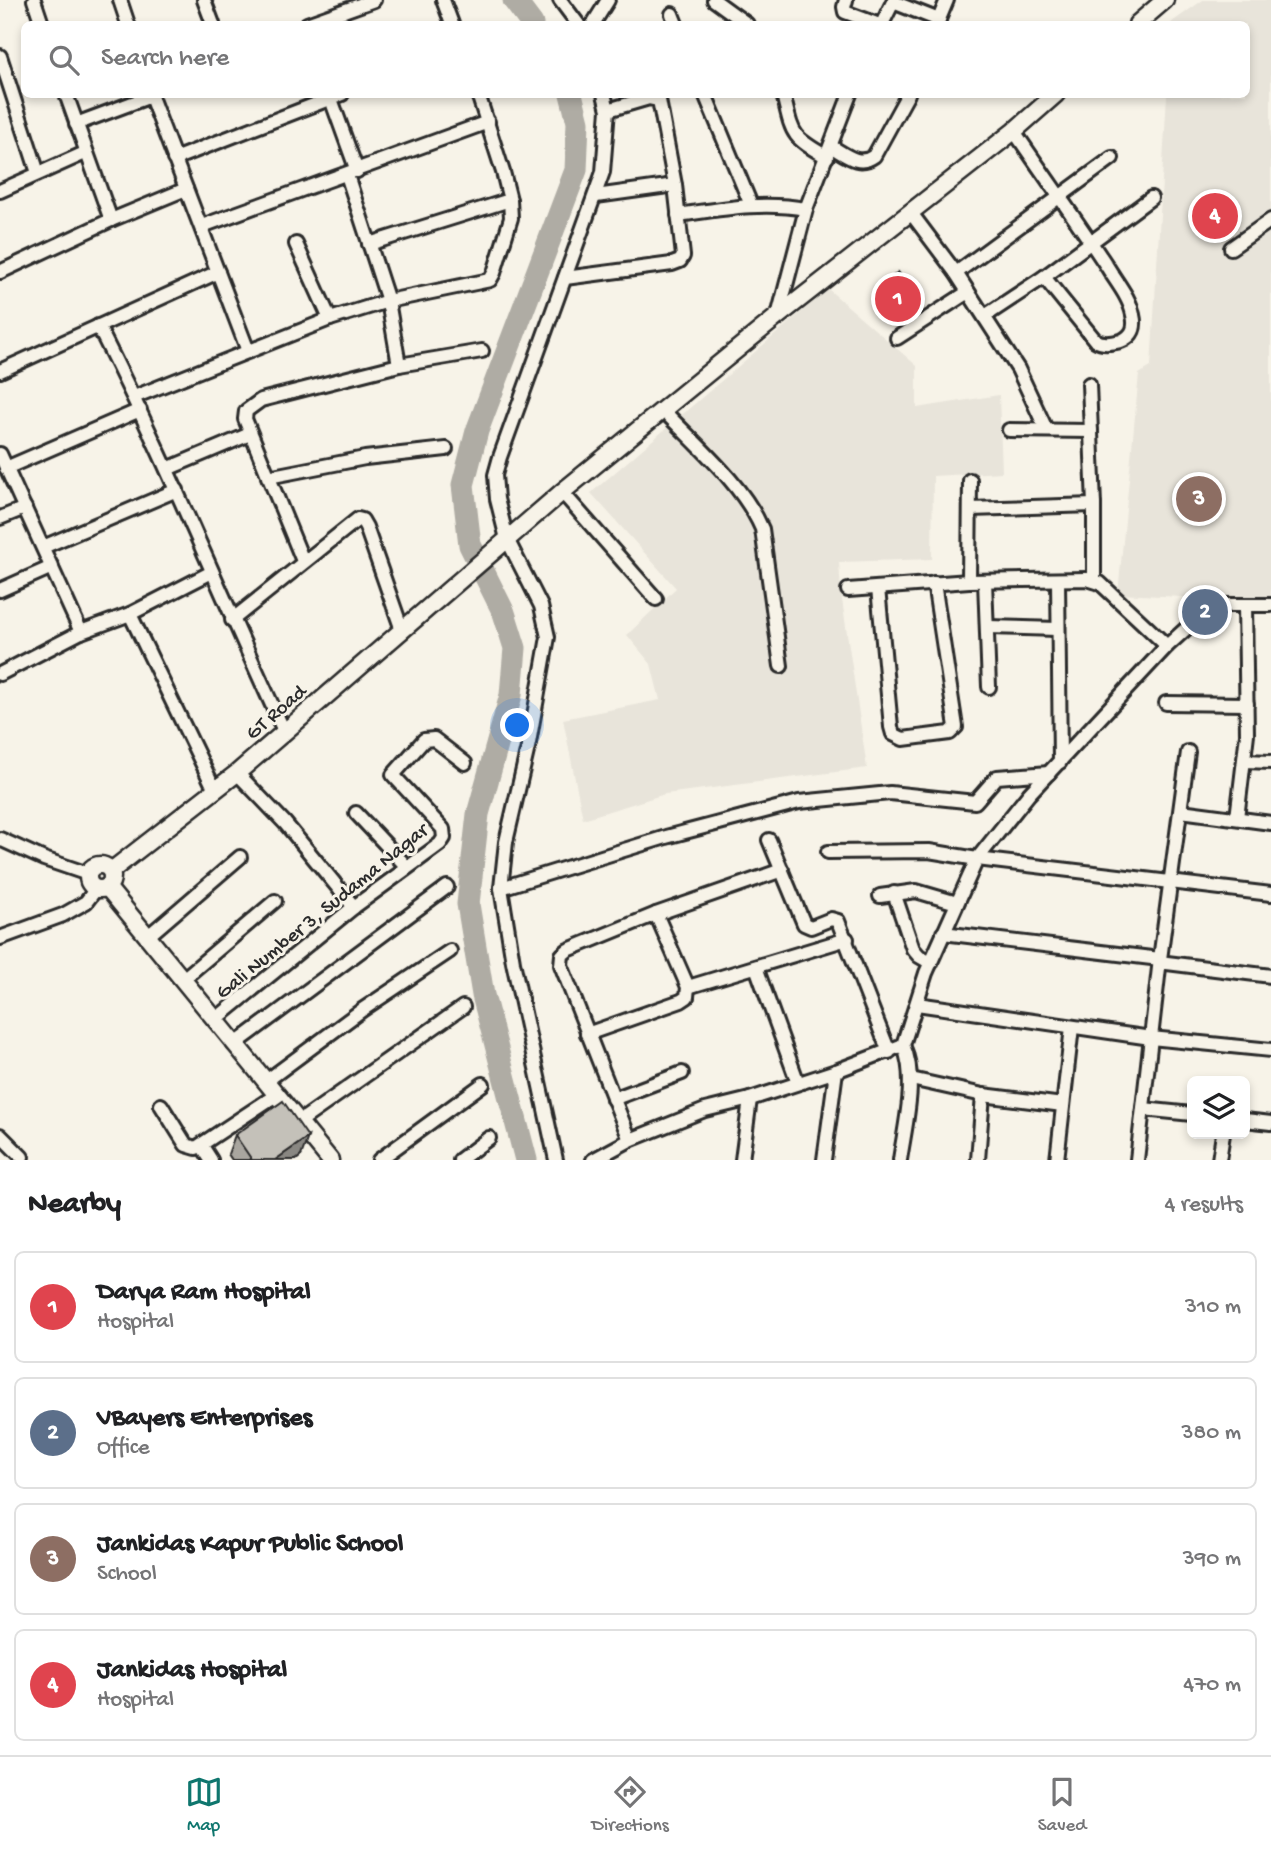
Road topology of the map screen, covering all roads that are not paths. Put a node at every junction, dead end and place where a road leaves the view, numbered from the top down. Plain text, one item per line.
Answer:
1 (34, 0) edge
2 (120, 0) edge
3 (204, 0) edge
4 (374, 0) edge
5 (443, 0) edge
6 (560, 0) edge
7 (608, 0) edge
8 (714, 0) edge
9 (846, 0) edge
10 (947, 0) edge
11 (1166, 0) edge
12 (893, 1) edge
13 (41, 21) edge
14 (127, 21) edge
15 (212, 21) edge
16 (315, 21) edge
17 (451, 21) edge
18 (576, 21) edge
19 (595, 21) edge
20 (743, 21) edge
21 (871, 21) edge
22 (882, 21) edge
23 (936, 21) edge
24 (938, 21) edge
25 (1141, 21) edge
26 (0, 56) edge
27 (3, 72) edge
28 (67, 98) edge
29 (142, 98) edge
30 (151, 98) edge
31 (333, 98) edge
32 (336, 98) edge
33 (479, 98) edge
34 (605, 98) edge
35 (646, 98) edge
36 (652, 98) edge
37 (707, 98) edge
38 (784, 98) edge
39 (845, 98) edge
40 (906, 98) edge
41 (1051, 98) edge
42 (608, 110) junction
43 (488, 122) junction
44 (76, 124) junction
45 (1014, 131) junction
46 (829, 152) junction
47 (85, 153) junction
48 (1112, 158) dead end
49 (174, 159) junction
50 (38, 173) junction
51 (352, 173) junction
52 (675, 185) junction
53 (186, 189) junction
54 (0, 191) edge
55 (596, 196) junction
56 (1058, 197) junction
57 (1151, 198) dead end
58 (510, 200) junction
59 (751, 205) junction
60 (806, 209) junction
61 (911, 213) junction
62 (678, 215) junction
63 (111, 220) junction
64 (1271, 220) edge
65 (202, 226) junction
66 (1091, 242) junction
67 (296, 244) dead end
68 (369, 244) junction
69 (1231, 248) dead end
70 (0, 272) edge
71 (218, 272) junction
72 (956, 273) junction
73 (1044, 277) junction
74 (565, 278) junction
75 (968, 292) junction
76 (388, 301) junction
77 (778, 316) junction
78 (985, 316) junction
79 (330, 319) junction
80 (98, 326) junction
81 (897, 338) dead end
82 (248, 351) junction
83 (482, 351) dead end
84 (399, 365) junction
85 (0, 371) edge
86 (1089, 383) dead end
87 (134, 397) junction
88 (140, 410) junction
89 (663, 410) junction
90 (1046, 429) junction
91 (1009, 430) dead end
92 (1091, 431) junction
93 (250, 434) junction
94 (446, 449) dead end
95 (0, 454) edge
96 (6, 468) junction
97 (167, 469) junction
98 (268, 477) junction
99 (970, 480) dead end
100 (177, 491) junction
101 (562, 492) junction
102 (1094, 505) junction
103 (25, 508) junction
104 (970, 509) junction
105 (0, 518) edge
106 (503, 543) junction
107 (43, 547) junction
108 (303, 561) junction
109 (52, 567) junction
110 (212, 572) junction
111 (1058, 580) junction
112 (1094, 580) junction
113 (969, 581) junction
114 (985, 581) junction
115 (934, 583) junction
116 (878, 588) junction
117 (0, 590) edge
118 (848, 590) dead end
119 (656, 599) dead end
120 (1245, 605) junction
121 (1271, 605) edge
122 (130, 614) junction
123 (232, 620) junction
124 (988, 627) junction
125 (1057, 628) junction
126 (402, 630) junction
127 (81, 632) junction
128 (1167, 646) junction
129 (781, 666) dead end
130 (0, 674) edge
131 (989, 687) dead end
132 (1166, 703) dead end
133 (1247, 704) junction
134 (284, 731) junction
135 (1188, 752) dead end
136 (1245, 761) junction
137 (1060, 762) junction
138 (1271, 762) edge
139 (465, 763) dead end
140 (237, 773) junction
141 (1049, 774) junction
142 (215, 790) junction
143 (1181, 811) junction
144 (356, 813) dead end
145 (1237, 818) junction
146 (1271, 823) edge
147 (0, 839) edge
148 (769, 840) dead end
149 (828, 852) dead end
150 (240, 856) dead end
151 (977, 859) junction
152 (407, 867) junction
153 (782, 870) junction
154 (101, 880) junction
155 (1170, 881) junction
156 (447, 887) dead end
157 (501, 888) junction
158 (894, 893) junction
159 (1271, 894) edge
160 (880, 896) dead end
161 (275, 901) dead end
162 (957, 903) junction
163 (354, 906) junction
164 (656, 914) junction
165 (943, 933) junction
166 (147, 937) junction
167 (0, 938) edge
168 (846, 939) junction
169 (450, 951) dead end
170 (1160, 961) junction
171 (931, 962) junction
172 (756, 967) junction
173 (1271, 976) edge
174 (182, 981) junction
175 (688, 988) junction
176 (917, 1004) junction
177 (463, 1007) dead end
178 (215, 1020) junction
179 (1072, 1027) junction
180 (587, 1034) junction
181 (1151, 1038) junction
182 (234, 1045) junction
183 (903, 1045) junction
184 (1271, 1049) edge
185 (888, 1052) junction
186 (836, 1071) junction
187 (682, 1073) dead end
188 (911, 1079) junction
189 (265, 1082) junction
190 (798, 1083) junction
191 (483, 1084) dead end
192 (276, 1095) junction
193 (982, 1095) junction
194 (613, 1099) junction
195 (750, 1099) junction
196 (161, 1105) dead end
197 (1063, 1105) junction
198 (1143, 1109) junction
199 (1187, 1114) edge
200 (1250, 1121) edge
201 (299, 1122) junction
202 (1271, 1124) edge
203 (0, 1135) edge
204 (489, 1138) dead end
205 (1222, 1139) edge
206 (624, 1144) junction
207 (202, 1146) junction
208 (22, 1157) dead end
209 (211, 1160) edge
210 (330, 1160) edge
211 (379, 1160) edge
212 (460, 1160) edge
213 (556, 1160) edge
214 (593, 1160) edge
215 (625, 1160) edge
216 (742, 1160) edge
217 (824, 1160) edge
218 (900, 1160) edge
219 (978, 1160) edge
220 (1057, 1160) edge
221 (1137, 1160) edge
222 (1219, 1160) edge

1 - 13 street
2 - 14 street
3 - 15 street
4 - 16 street
5 - 17 street
6 - 18 street
7 - 19 street
8 - 20 street
9 - 21 street
10 - 24 street
11 - 25 main road
12 - 22 street
12 - 23 street
26 - 27 street
27 - 50 street
28 - 44 street
29 - 44 street
30 - 49 street
31 - 49 street
32 - 51 street
33 - 43 street
34 - 42 street
35 - 42 street
36 - 52 street
37 - 59 street
38 - 46 street
39 - 46 street
40 - 46 street
41 - 45 main road, GT Road
42 - 55 street
43 - 51 street
43 - 58 street
44 - 47 street
45 - 56 street
45 - 61 main road, GT Road
46 - 60 street
47 - 50 street
47 - 63 street
48 - 56 street
49 - 53 street
50 - 54 street
51 - 65 street
51 - 68 street
52 - 55 street
52 - 62 street
53 - 63 street
53 - 65 street
55 - 74 street
56 - 66 street
56 - 72 street
57 - 66 street
58 - 68 street
58 - 76 street
59 - 60 street
59 - 62 street
60 - 77 street
61 - 72 street
61 - 77 main road, GT Road
62 - 74 street
63 - 70 street
64 - 69 street
65 - 71 street
66 - 73 street
66 - 73 street
67 - 79 street
68 - 76 street
71 - 80 street
71 - 82 street
72 - 75 street
73 - 78 street
74 - 106 street
75 - 78 street
75 - 81 street
76 - 79 street
76 - 84 street
77 - 89 main road, GT Road
78 - 90 street
79 - 82 street
80 - 85 street
80 - 87 street
82 - 87 street
83 - 84 street
84 - 93 street
86 - 92 street
87 - 88 street
88 - 96 street
88 - 97 street
89 - 101 main road, GT Road
89 - 129 street
90 - 91 street
90 - 92 street
92 - 102 street
93 - 97 street
93 - 98 street
94 - 98 street
95 - 96 street
96 - 103 street
97 - 100 street
98 - 108 street
99 - 104 street
100 - 107 street
100 - 110 street
101 - 106 main road, GT Road
101 - 119 street
102 - 104 street
102 - 112 street
103 - 105 street
103 - 107 street
104 - 113 street
106 - 126 main road, GT Road
106 - 157 street
107 - 109 street
108 - 123 street
108 - 126 street
109 - 117 street
109 - 127 street
110 - 122 street
110 - 123 street
111 - 112 street
111 - 114 street
111 - 125 street
112 - 128 street
113 - 114 street
113 - 115 street
114 - 124 street
115 - 116 street
115 - 116 street
116 - 118 street
120 - 121 street
120 - 128 street
120 - 133 street
122 - 127 street
122 - 142 street
123 - 134 street
124 - 125 street
124 - 131 street
125 - 137 street
126 - 134 main road, GT Road
127 - 130 street
128 - 137 street
132 - 133 street
133 - 136 street
134 - 140 main road, GT Road
135 - 143 street
136 - 138 street
136 - 145 street
137 - 141 street
139 - 152 street, Gali Number 3, Sudama Nagar
140 - 142 main road, GT Road
140 - 163 street
141 - 151 street
141 - 157 street
142 - 154 main road, GT Road
143 - 145 street
143 - 155 street
144 - 152 street
145 - 146 street
147 - 154 street
148 - 153 street
149 - 151 street
150 - 166 street
151 - 155 street
151 - 162 street
152 - 163 street, Gali Number 3, Sudama Nagar
153 - 164 street
153 - 168 street
154 - 166 main road
154 - 167 street
155 - 159 street
155 - 170 street
156 - 182 street
157 - 213 street
158 - 160 street
158 - 162 street
158 - 171 street
161 - 174 street
162 - 165 street
163 - 178 street, Gali Number 3, Sudama Nagar
164 - 175 street
164 - 180 street
165 - 170 street
165 - 171 street
166 - 174 main road
168 - 172 street
168 - 185 street
169 - 189 street
170 - 173 street
170 - 181 street
171 - 176 street
172 - 175 street
172 - 190 street
174 - 178 main road
175 - 180 street
176 - 179 street
176 - 183 street
177 - 201 street
178 - 182 main road
179 - 181 street
179 - 197 street
180 - 194 street
181 - 184 street
181 - 198 street
182 - 189 main road
183 - 185 street
183 - 188 street
185 - 186 street
186 - 190 street
186 - 217 street
187 - 194 street
188 - 193 street
188 - 218 street
189 - 192 main road
190 - 195 street
191 - 211 street
192 - 201 main road
192 - 207 street
193 - 197 street
193 - 219 street
194 - 206 street
195 - 206 street
195 - 216 street
196 - 207 street
197 - 220 street
198 - 199 street
198 - 221 street
200 - 202 street
201 - 210 main road
203 - 208 street
204 - 212 street
205 - 222 street
206 - 214 street
206 - 215 street
207 - 209 street

